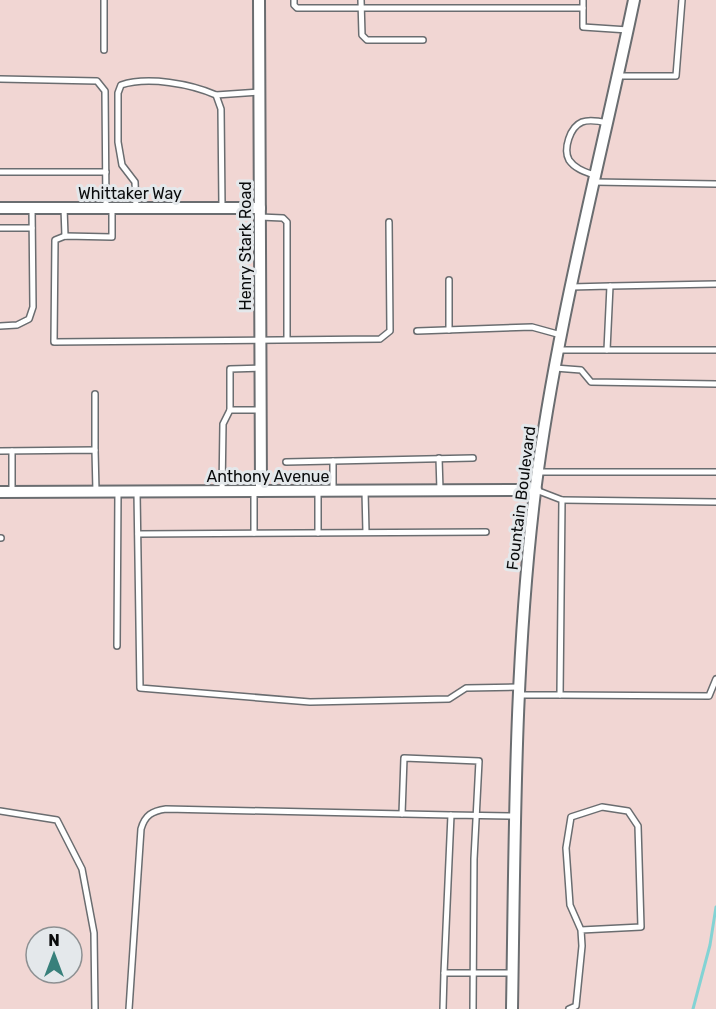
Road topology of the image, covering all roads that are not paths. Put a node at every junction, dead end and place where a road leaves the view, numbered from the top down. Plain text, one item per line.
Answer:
1 (104, 0) edge
2 (259, 0) edge
3 (294, 0) edge
4 (361, 0) edge
5 (583, 0) edge
6 (634, 0) edge
7 (682, 0) edge
8 (361, 8) junction
9 (583, 8) junction
10 (628, 30) junction
11 (423, 40) dead end
12 (104, 50) dead end
13 (618, 76) junction
14 (0, 79) edge
15 (260, 92) junction
16 (216, 94) junction
17 (608, 123) junction
18 (0, 171) edge
19 (106, 172) junction
20 (595, 179) junction
21 (716, 183) edge
22 (222, 207) junction
23 (0, 208) edge
24 (32, 208) junction
25 (64, 208) junction
26 (109, 208) junction
27 (136, 208) junction
28 (260, 212) junction
29 (389, 222) dead end
30 (0, 228) edge
31 (32, 228) junction
32 (65, 236) junction
33 (449, 280) dead end
34 (716, 284) edge
35 (610, 286) junction
36 (571, 287) junction
37 (0, 326) edge
38 (449, 330) junction
39 (417, 331) dead end
40 (561, 335) junction
41 (261, 339) junction
42 (287, 339) junction
43 (558, 350) junction
44 (607, 350) junction
45 (716, 350) edge
46 (261, 368) junction
47 (555, 368) junction
48 (716, 384) edge
49 (95, 394) dead end
50 (230, 410) junction
51 (261, 410) junction
52 (12, 450) junction
53 (95, 450) junction
54 (0, 451) edge
55 (439, 458) junction
56 (473, 458) dead end
57 (333, 460) junction
58 (286, 462) dead end
59 (538, 472) junction
60 (716, 472) edge
61 (536, 490) junction
62 (222, 491) junction
63 (258, 491) junction
64 (318, 491) junction
65 (333, 491) junction
66 (365, 491) junction
67 (440, 491) junction
68 (0, 492) edge
69 (12, 492) junction
70 (96, 492) junction
71 (118, 492) junction
72 (137, 492) junction
73 (562, 500) junction
74 (716, 502) edge
75 (486, 531) dead end
76 (366, 532) junction
77 (254, 533) junction
78 (318, 533) junction
79 (138, 534) junction
80 (117, 646) dead end
81 (716, 679) edge
82 (519, 691) junction
83 (560, 695) junction
84 (0, 811) edge
85 (402, 814) junction
86 (451, 815) junction
87 (478, 816) junction
88 (515, 816) junction
89 (581, 930) junction
90 (444, 973) junction
91 (472, 973) junction
92 (513, 973) junction
93 (95, 1009) edge
94 (129, 1009) edge
95 (443, 1009) edge
96 (473, 1009) edge
97 (512, 1009) edge
98 (569, 1009) edge

1 - 12 lane
2 - 15 street, Henry Stark Road
3 - 8 lane
4 - 8 lane
5 - 9 lane
6 - 10 street, Fountain Boulevard
7 - 13 lane
8 - 9 lane
8 - 11 lane
9 - 10 lane
10 - 13 street, Fountain Boulevard
13 - 17 street, Fountain Boulevard
14 - 19 lane
15 - 16 lane
15 - 28 street, Henry Stark Road
16 - 22 lane
16 - 27 lane
17 - 20 street, Fountain Boulevard
17 - 20 lane
18 - 19 lane
19 - 26 lane
20 - 21 lane
20 - 36 street, Fountain Boulevard
22 - 27 street, Whittaker Way
22 - 28 street, Whittaker Way
23 - 24 street, Whittaker Way
24 - 25 street, Whittaker Way
24 - 31 lane
25 - 26 street, Whittaker Way
25 - 32 lane
26 - 27 street, Whittaker Way
26 - 32 lane
28 - 41 street, Henry Stark Road
28 - 42 lane
29 - 42 lane
30 - 31 lane
31 - 37 lane
32 - 41 lane
33 - 38 lane
34 - 35 lane
35 - 36 lane
35 - 44 lane
36 - 40 street, Fountain Boulevard
38 - 39 lane
38 - 40 lane
40 - 43 street, Fountain Boulevard
41 - 42 lane
41 - 46 street, Henry Stark Road
43 - 44 lane
43 - 47 street, Fountain Boulevard
44 - 45 lane
46 - 50 lane
46 - 51 street, Henry Stark Road
47 - 48 lane
47 - 59 street, Fountain Boulevard
49 - 53 lane
50 - 51 lane
50 - 62 lane
51 - 63 street, Henry Stark Road
52 - 53 lane
52 - 54 lane
52 - 69 lane
53 - 70 lane
55 - 56 lane
55 - 57 lane
55 - 67 lane
57 - 58 lane
57 - 65 lane
59 - 60 lane
59 - 61 street, Fountain Boulevard
61 - 67 street, Anthony Avenue
61 - 73 lane
61 - 82 street, Fountain Boulevard
62 - 63 street, Anthony Avenue
62 - 72 street, Anthony Avenue
63 - 64 street, Anthony Avenue
63 - 77 lane
64 - 65 street, Anthony Avenue
64 - 78 lane
65 - 66 street, Anthony Avenue
66 - 67 street, Anthony Avenue
66 - 76 lane
68 - 69 street, Anthony Avenue
69 - 70 street, Anthony Avenue
70 - 71 street, Anthony Avenue
71 - 72 street, Anthony Avenue
71 - 80 lane
72 - 79 lane
73 - 74 lane
73 - 83 lane
75 - 76 lane
76 - 78 lane
77 - 78 lane
77 - 79 lane
79 - 82 lane
81 - 83 lane
82 - 83 lane
82 - 88 street, Fountain Boulevard
84 - 93 lane
85 - 86 lane
85 - 87 lane
85 - 94 lane
86 - 87 lane
86 - 90 lane
87 - 88 lane
87 - 91 lane
88 - 92 street, Fountain Boulevard
89 - 89 lane
89 - 98 lane
90 - 91 lane
90 - 95 lane
91 - 92 lane
91 - 96 lane
92 - 97 street, Fountain Boulevard

